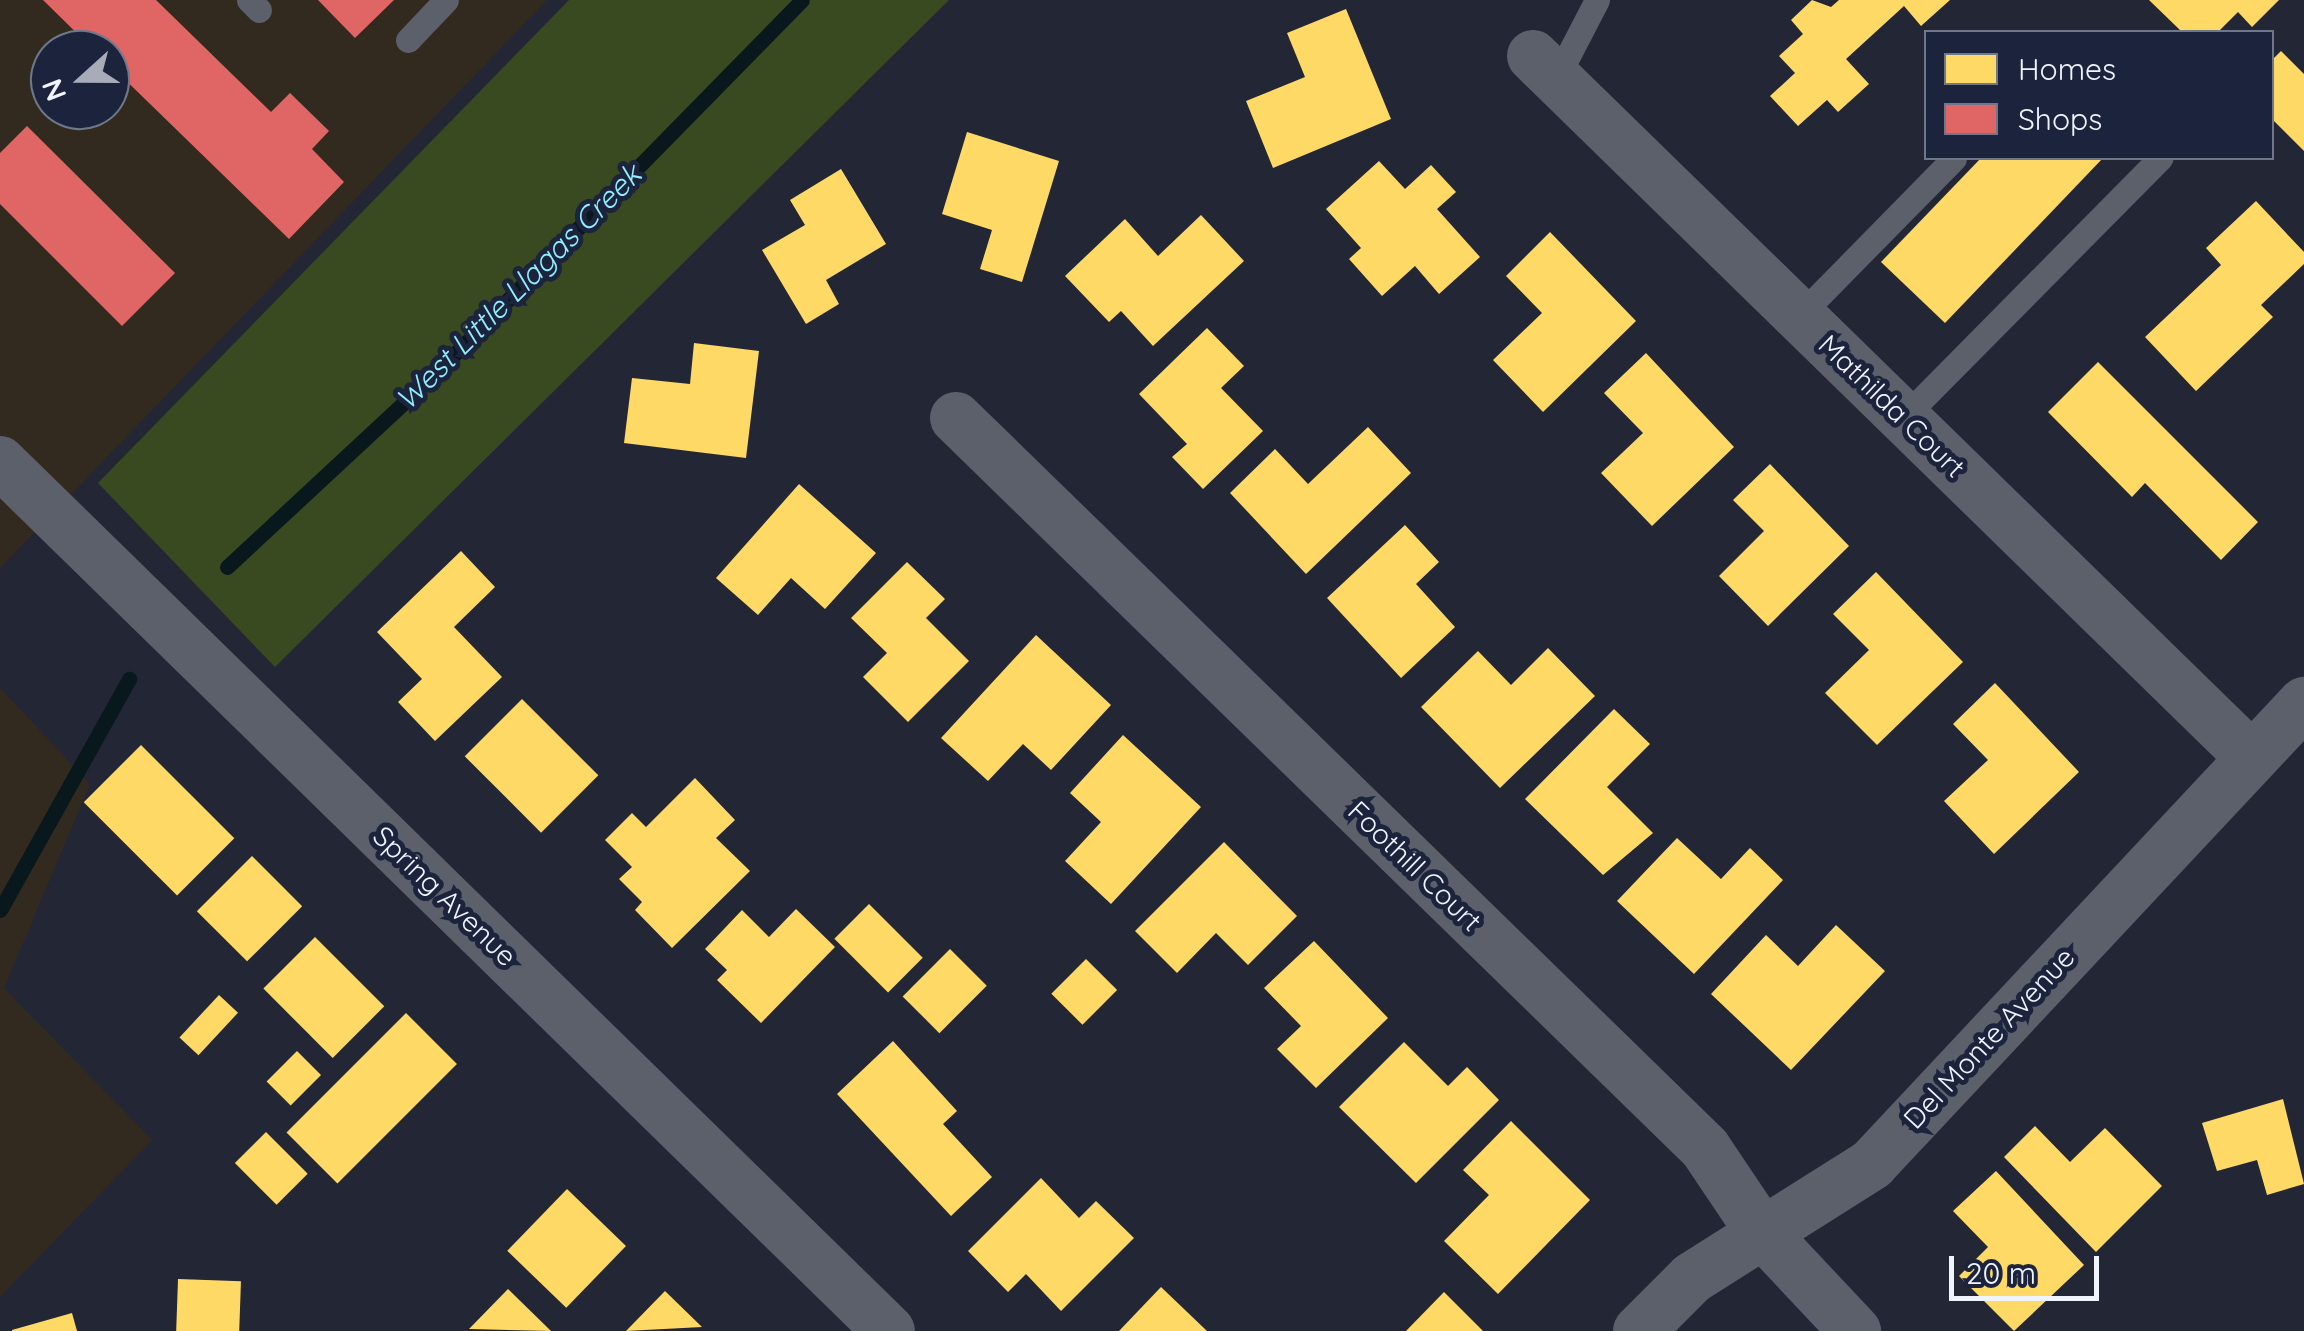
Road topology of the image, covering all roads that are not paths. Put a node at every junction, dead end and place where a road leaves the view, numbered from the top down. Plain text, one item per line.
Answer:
1 (446, 0) edge
2 (1597, 0) edge
3 (408, 40) dead end
4 (1545, 68) joint
5 (1952, 160) edge
6 (2158, 160) edge
7 (1800, 316) junction
8 (956, 418) dead end
9 (1903, 418) junction
10 (0, 462) edge
11 (2304, 703) edge
12 (2250, 756) junction
13 (1760, 1230) junction
14 (890, 1331) edge
15 (1639, 1331) edge
16 (1856, 1331) edge

1 - 3 lane
2 - 4 lane
4 - 7 street, Mathilda Court
5 - 7 lane
6 - 9 lane
7 - 9 street, Mathilda Court
8 - 13 street, Foothill Court
9 - 12 street, Mathilda Court
10 - 14 street, Spring Avenue
11 - 12 street, Del Monte Avenue
12 - 13 street, Del Monte Avenue
13 - 15 street, Del Monte Avenue
13 - 16 street, Foothill Court

